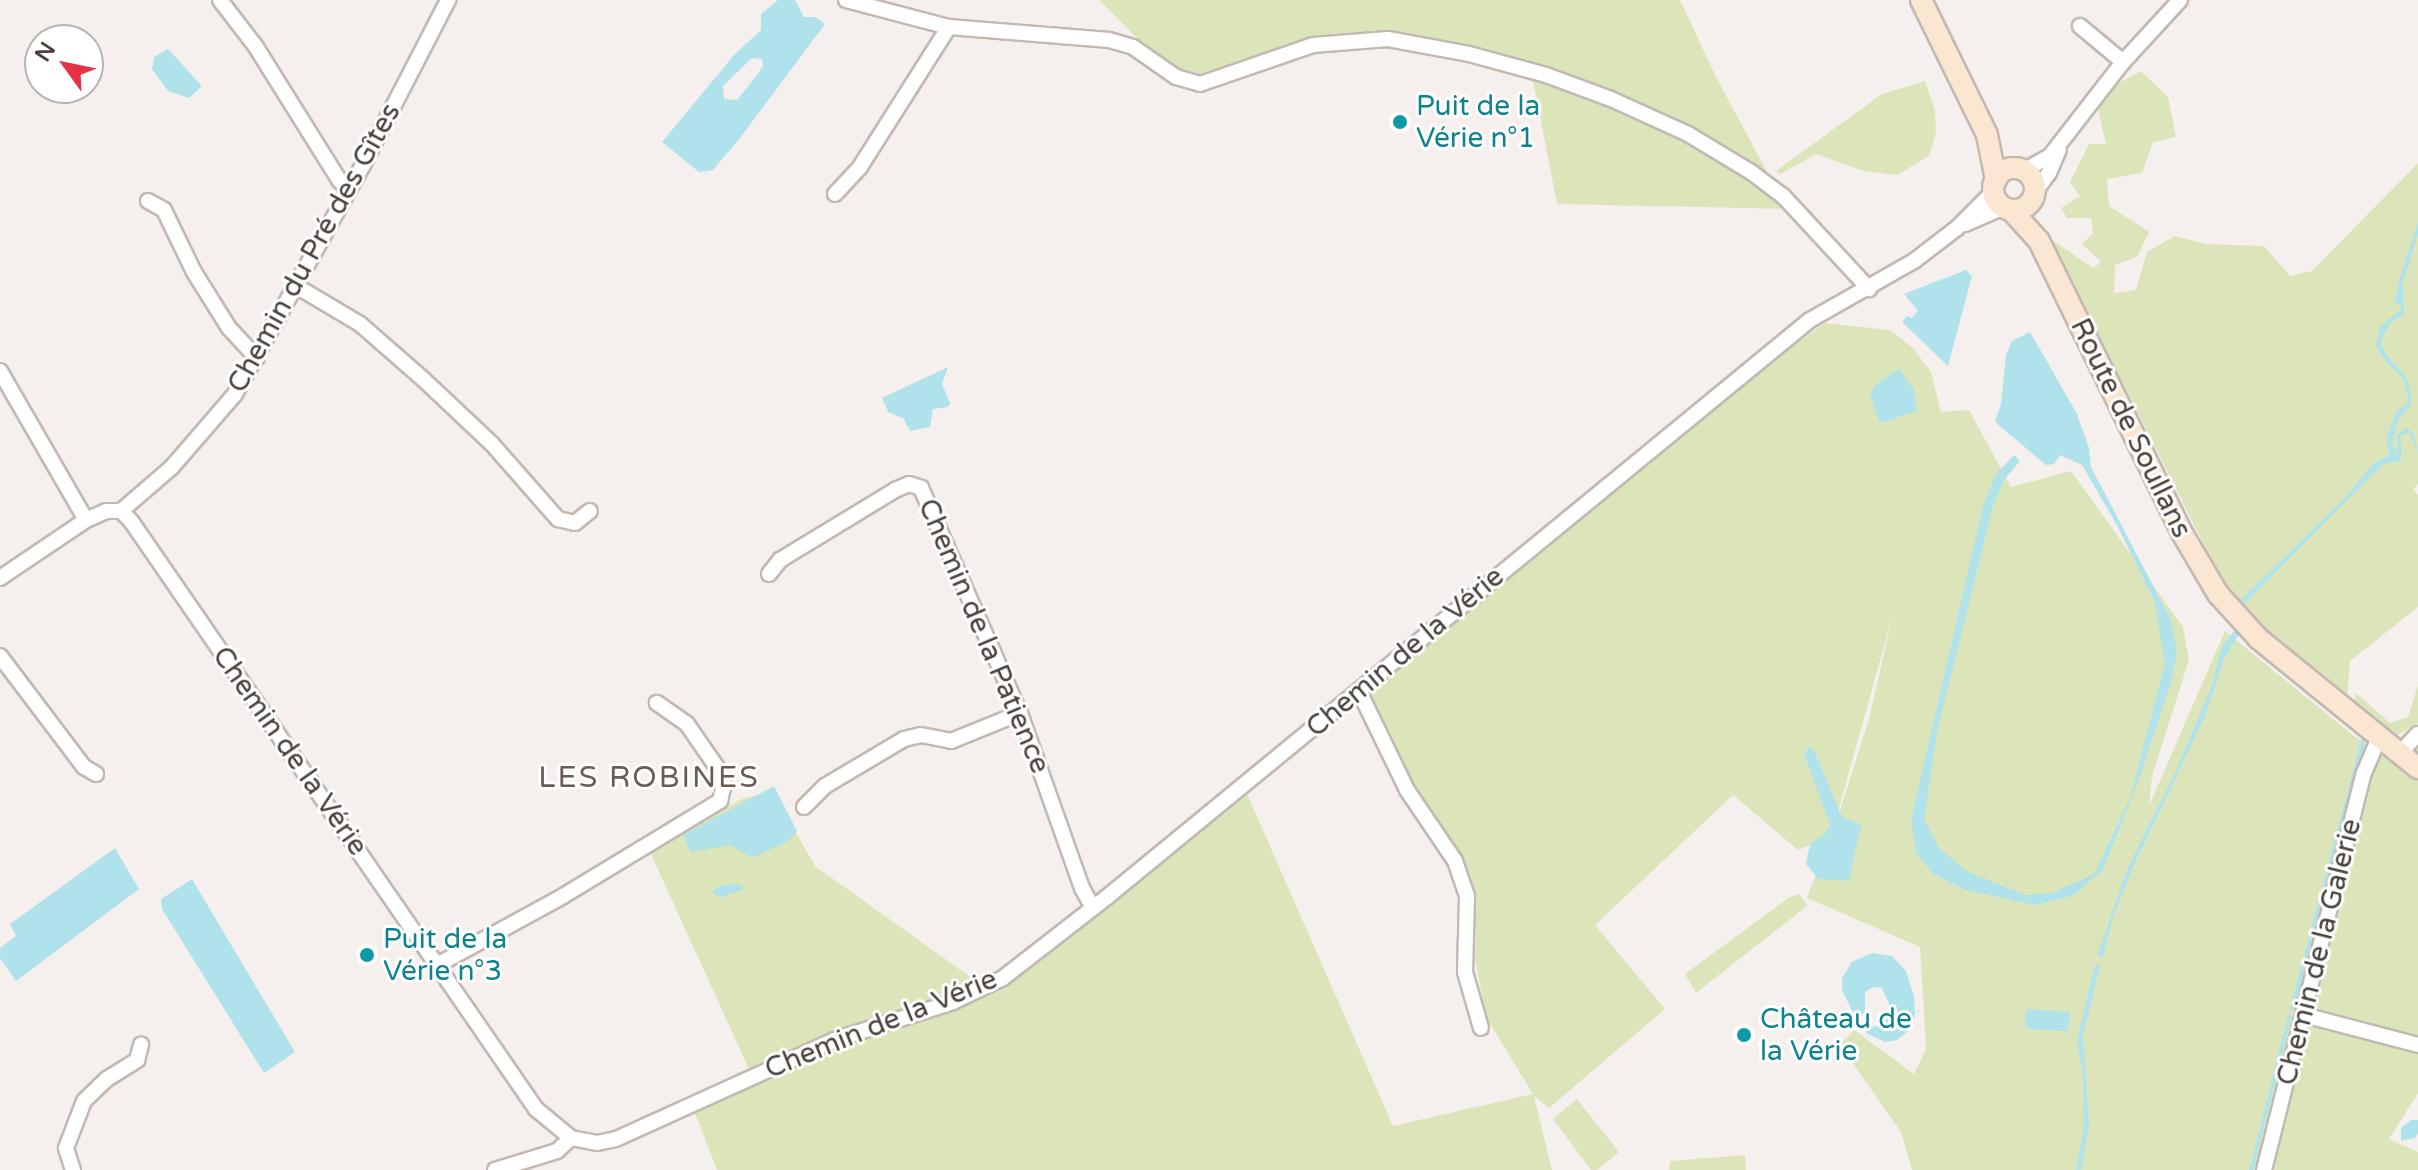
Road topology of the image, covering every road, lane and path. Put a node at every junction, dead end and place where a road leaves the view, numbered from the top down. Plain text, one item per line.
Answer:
1 (220, 0) edge
2 (448, 0) edge
3 (846, 0) edge
4 (1921, 0) edge
5 (2180, 0) edge
6 (2080, 26) dead end
7 (949, 27) junction
8 (2123, 62) junction
9 (1987, 135) junction
10 (2064, 139) junction
11 (2020, 170) junction
12 (349, 190) junction
13 (835, 194) dead end
14 (2034, 195) junction
15 (2001, 197) junction
16 (148, 201) dead end
17 (2039, 241) junction
18 (296, 286) junction
19 (1869, 289) junction
20 (257, 358) junction
21 (0, 371) edge
22 (121, 511) junction
23 (590, 511) dead end
24 (86, 520) junction
25 (769, 574) dead end
26 (0, 578) edge
27 (0, 656) edge
28 (1359, 691) junction
29 (657, 703) dead end
30 (1020, 713) junction
31 (2418, 734) edge
32 (2379, 737) junction
33 (2400, 753) junction
34 (2418, 768) edge
35 (96, 774) dead end
36 (804, 807) dead end
37 (1093, 908) junction
38 (439, 964) junction
39 (2304, 1015) junction
40 (1481, 1028) dead end
41 (141, 1045) dead end
42 (2418, 1045) edge
43 (571, 1138) junction
44 (73, 1170) edge
45 (495, 1170) edge
46 (2264, 1170) edge

1 - 12 street
2 - 12 street, Chemin du Pré des Gîtes
3 - 7 street
4 - 9 main road
5 - 8 street
6 - 8 street
7 - 13 street
7 - 19 street
8 - 10 street
9 - 11 main road
9 - 15 main road
10 - 11 street
10 - 14 street
11 - 14 main road
11 - 15 main road
12 - 18 street, Chemin du Pré des Gîtes
14 - 15 main road
14 - 17 main road, Route de Soullans
15 - 17 main road, Route de Soullans
15 - 19 street, Chemin de la Vérie
16 - 20 street
17 - 32 main road, Route de Soullans
18 - 20 street, Chemin du Pré des Gîtes
18 - 23 street
19 - 28 street, Chemin de la Vérie
20 - 22 street, Chemin du Pré des Gîtes
21 - 24 street
22 - 24 street
22 - 38 street, Chemin de la Vérie
24 - 26 street
25 - 30 street, Chemin de la Patience
27 - 35 street
28 - 37 street, Chemin de la Vérie
28 - 40 street
29 - 38 street
30 - 36 street
30 - 37 street, Chemin de la Patience
31 - 33 street
32 - 33 main road, Route de Soullans
32 - 39 street, Chemin de la Galerie
33 - 34 main road, Route de Soullans
37 - 43 street, Chemin de la Vérie
38 - 43 street, Chemin de la Vérie
39 - 42 street
39 - 46 street, Chemin de la Galerie
41 - 44 street
43 - 45 street

